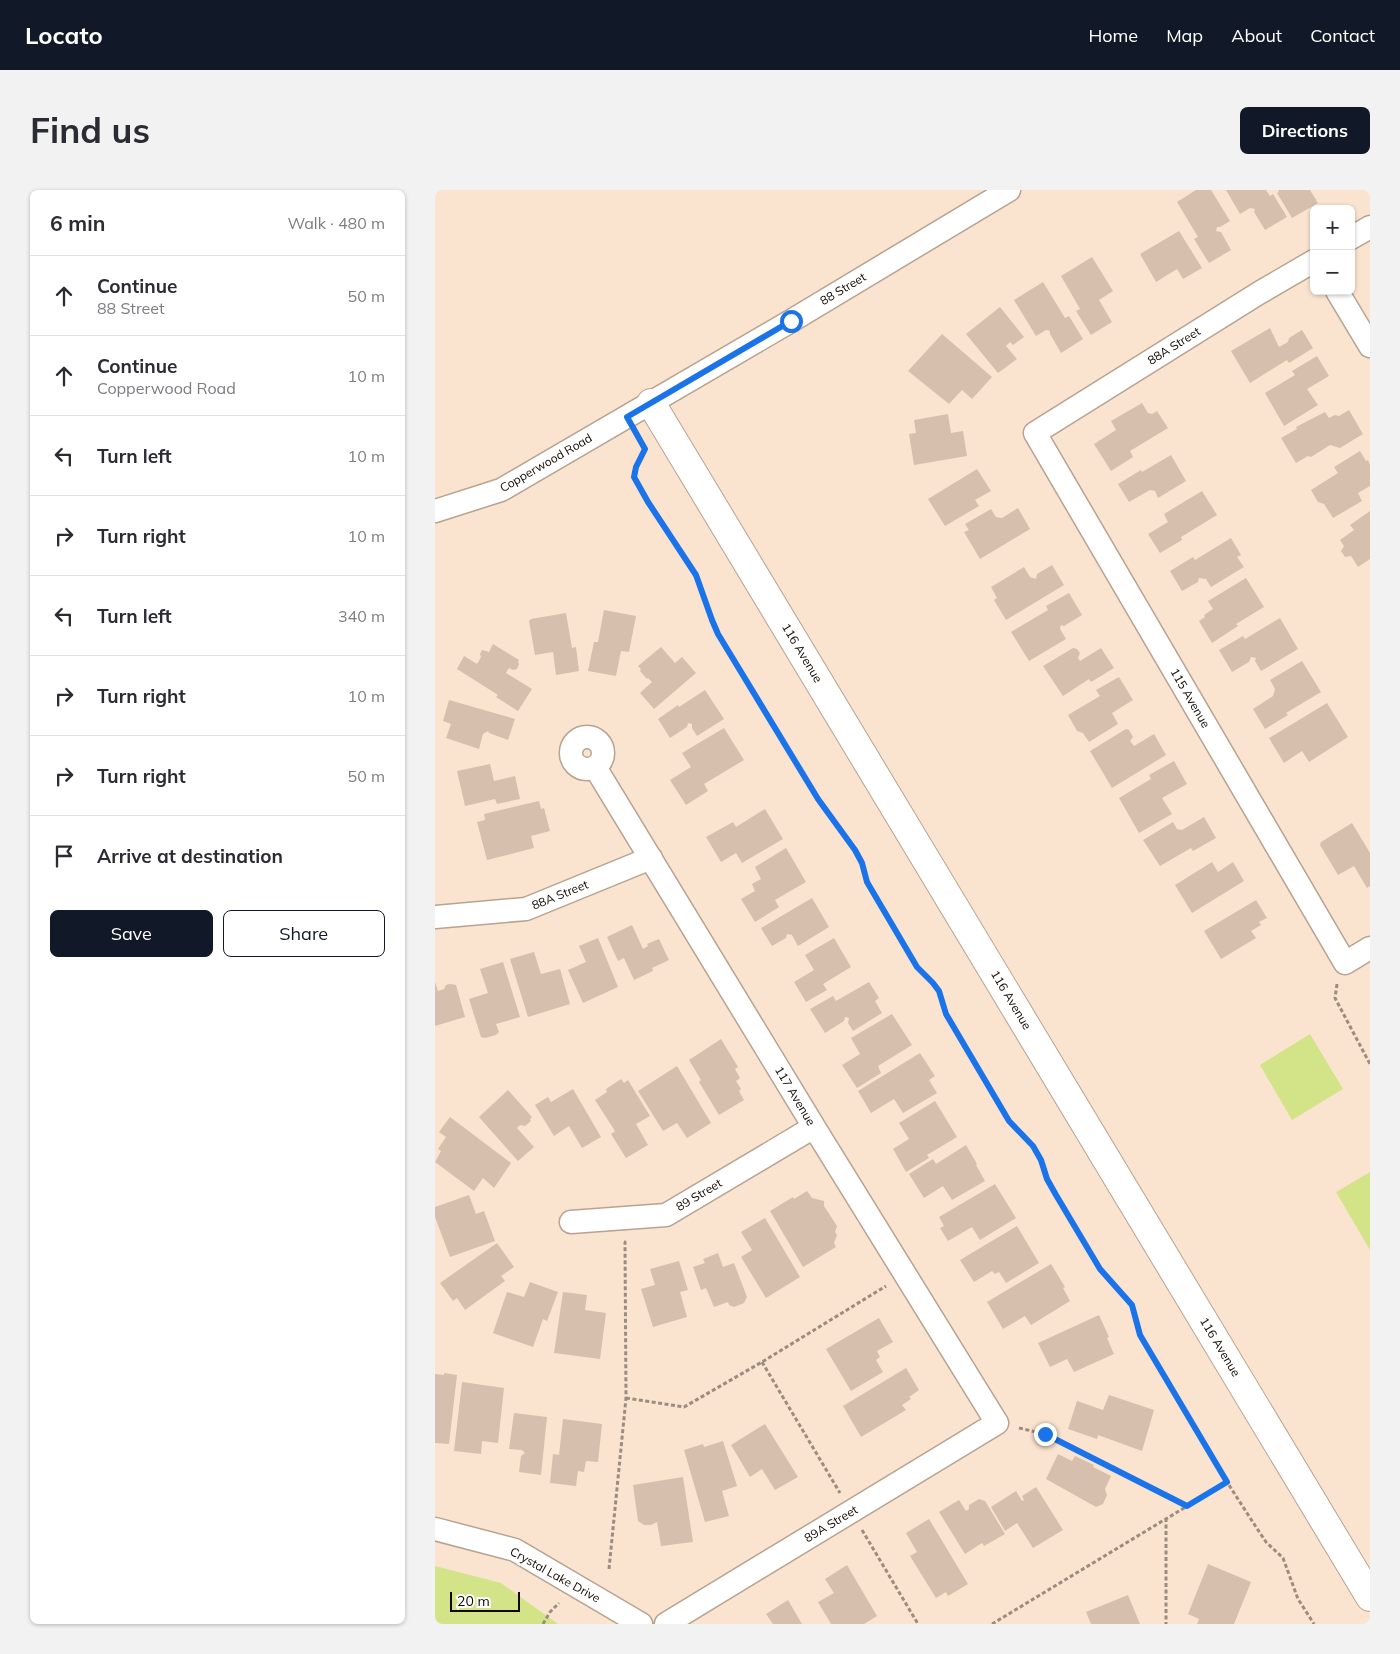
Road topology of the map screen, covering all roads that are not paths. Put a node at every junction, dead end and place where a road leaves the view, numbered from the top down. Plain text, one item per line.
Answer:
1 (1009, 190) edge
2 (1370, 227) edge
3 (1355, 236) edge
4 (1310, 263) edge
5 (1339, 295) edge
6 (1370, 346) edge
7 (651, 403) junction
8 (1035, 433) joint
9 (435, 511) edge
10 (595, 767) dead end
11 (651, 858) junction
12 (435, 917) edge
13 (1370, 948) edge
14 (814, 1127) junction
15 (571, 1222) dead end
16 (997, 1423) joint
17 (435, 1529) edge
18 (1370, 1597) edge
19 (641, 1624) edge
20 (666, 1624) edge

1 - 7 street, 88 Street
2 - 3 street
4 - 8 street, 88A Street
5 - 6 street
7 - 9 street, Copperwood Road
7 - 18 main road, 116 Avenue
8 - 13 street, 115 Avenue
10 - 11 street, 117 Avenue
11 - 12 street, 88A Street
11 - 14 street, 117 Avenue
14 - 15 street, 89 Street
14 - 16 street, 117 Avenue
16 - 20 street, 89A Street
17 - 19 street, Crystal Lake Drive

